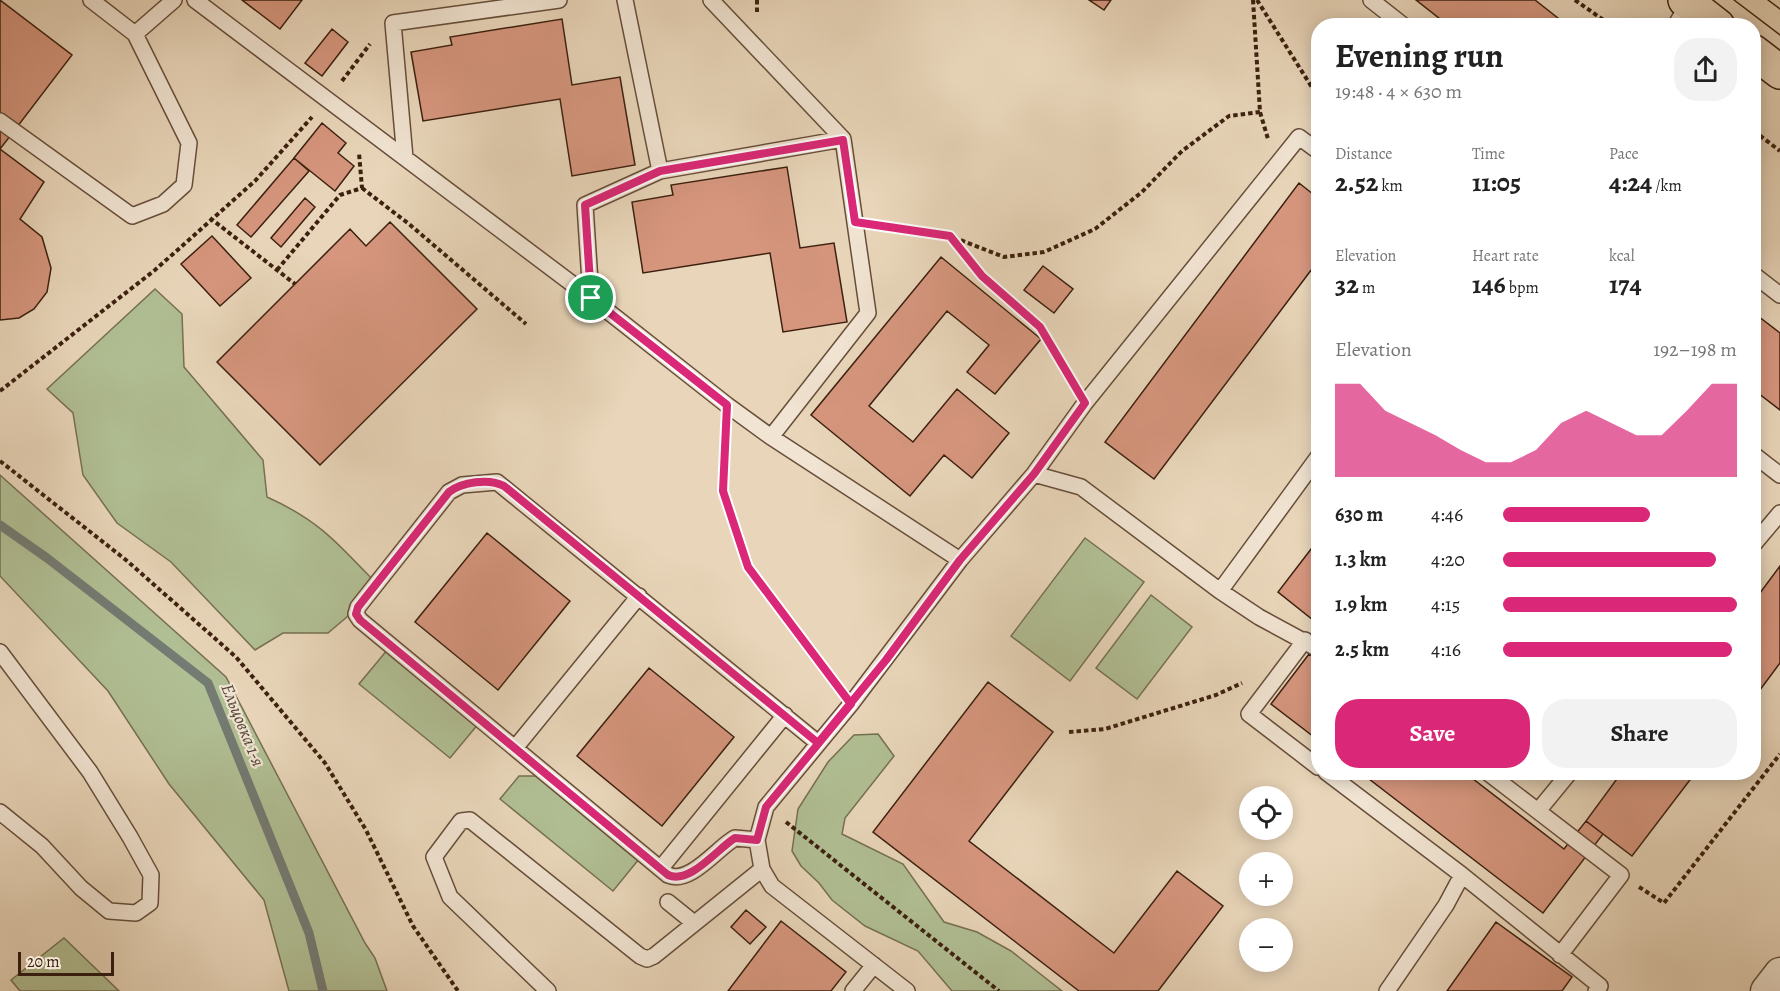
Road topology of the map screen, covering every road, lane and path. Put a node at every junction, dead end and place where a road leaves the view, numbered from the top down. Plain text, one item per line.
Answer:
1 (90, 0) edge
2 (174, 0) edge
3 (195, 0) edge
4 (559, 0) edge
5 (625, 0) edge
6 (711, 0) edge
7 (1255, 0) edge
8 (1371, 0) edge
9 (1575, 0) edge
10 (1685, 7) edge
11 (1394, 18) edge
12 (1601, 18) edge
13 (1704, 18) edge
14 (135, 34) junction
15 (376, 37) dead end
16 (1761, 57) edge
17 (1780, 72) edge
18 (1311, 86) edge
19 (326, 101) junction
20 (1260, 112) junction
21 (0, 121) edge
22 (359, 124) junction
23 (1761, 136) edge
24 (843, 140) junction
25 (1311, 146) edge
26 (1780, 151) edge
27 (405, 158) junction
28 (1276, 167) junction
29 (660, 171) junction
30 (362, 188) junction
31 (210, 218) junction
32 (855, 222) junction
33 (950, 236) junction
34 (277, 270) junction
35 (1761, 280) edge
36 (295, 284) dead end
37 (1780, 295) edge
38 (591, 298) junction
39 (526, 324) dead end
40 (0, 391) edge
41 (1085, 403) junction
42 (727, 405) junction
43 (771, 437) junction
44 (1761, 460) edge
45 (0, 461) edge
46 (1311, 467) edge
47 (1034, 474) junction
48 (1780, 475) edge
49 (1780, 513) edge
50 (1761, 536) edge
51 (960, 560) junction
52 (1220, 591) junction
53 (639, 596) junction
54 (1305, 640) junction
55 (1311, 644) edge
56 (0, 652) edge
57 (1289, 661) junction
58 (851, 704) junction
59 (785, 716) junction
60 (1069, 732) dead end
61 (818, 743) junction
62 (515, 748) junction
63 (1780, 754) edge
64 (1311, 762) edge
65 (1761, 778) edge
66 (1337, 780) edge
67 (1497, 780) edge
68 (1563, 780) edge
69 (1760, 780) edge
70 (766, 807) junction
71 (1538, 811) junction
72 (0, 812) edge
73 (757, 840) junction
74 (661, 868) junction
75 (762, 869) junction
76 (1462, 875) junction
77 (1621, 876) junction
78 (668, 902) dead end
79 (694, 923) junction
80 (1560, 955) junction
81 (874, 965) junction
82 (1780, 973) edge
83 (458, 991) edge
84 (548, 991) edge
85 (853, 991) edge
86 (907, 991) edge
87 (999, 991) edge
88 (1387, 991) edge
89 (1596, 991) edge
90 (1766, 991) edge

1 - 14 lane
2 - 14 lane
3 - 19 lane
4 - 27 lane
5 - 29 lane
6 - 24 lane
7 - 18 path
7 - 20 path
8 - 11 lane
9 - 12 path
10 - 13 main road
14 - 21 lane
15 - 19 path
16 - 17 main road
19 - 22 lane
19 - 31 path
20 - 28 path
20 - 33 path
22 - 27 lane
22 - 30 path
23 - 26 path
24 - 29 lane
24 - 32 lane
25 - 28 lane
27 - 38 lane
28 - 41 lane
29 - 38 lane
30 - 34 path
30 - 39 path
31 - 34 path
31 - 40 path
32 - 33 path
32 - 43 lane
33 - 41 path
34 - 36 path
35 - 37 lane
38 - 42 lane
41 - 47 lane
42 - 43 lane
42 - 58 path
43 - 51 lane
44 - 48 lane
45 - 83 path
46 - 52 lane
47 - 51 lane
47 - 52 lane
49 - 50 lane
51 - 58 lane
52 - 54 lane
53 - 59 lane
53 - 62 lane
53 - 62 lane
54 - 55 lane
54 - 57 lane
56 - 72 lane
57 - 60 path
57 - 64 lane
58 - 61 lane
59 - 61 lane
59 - 74 lane
61 - 70 lane
62 - 74 lane
63 - 65 path
66 - 76 lane
67 - 71 lane
68 - 71 lane
69 - 77 path
70 - 73 lane
70 - 87 path
71 - 77 lane
73 - 74 lane
73 - 75 lane
75 - 79 lane
75 - 81 lane
76 - 80 lane
76 - 88 lane
77 - 80 lane
78 - 79 lane
79 - 84 lane
80 - 89 lane
81 - 85 lane
81 - 86 lane
82 - 90 street

